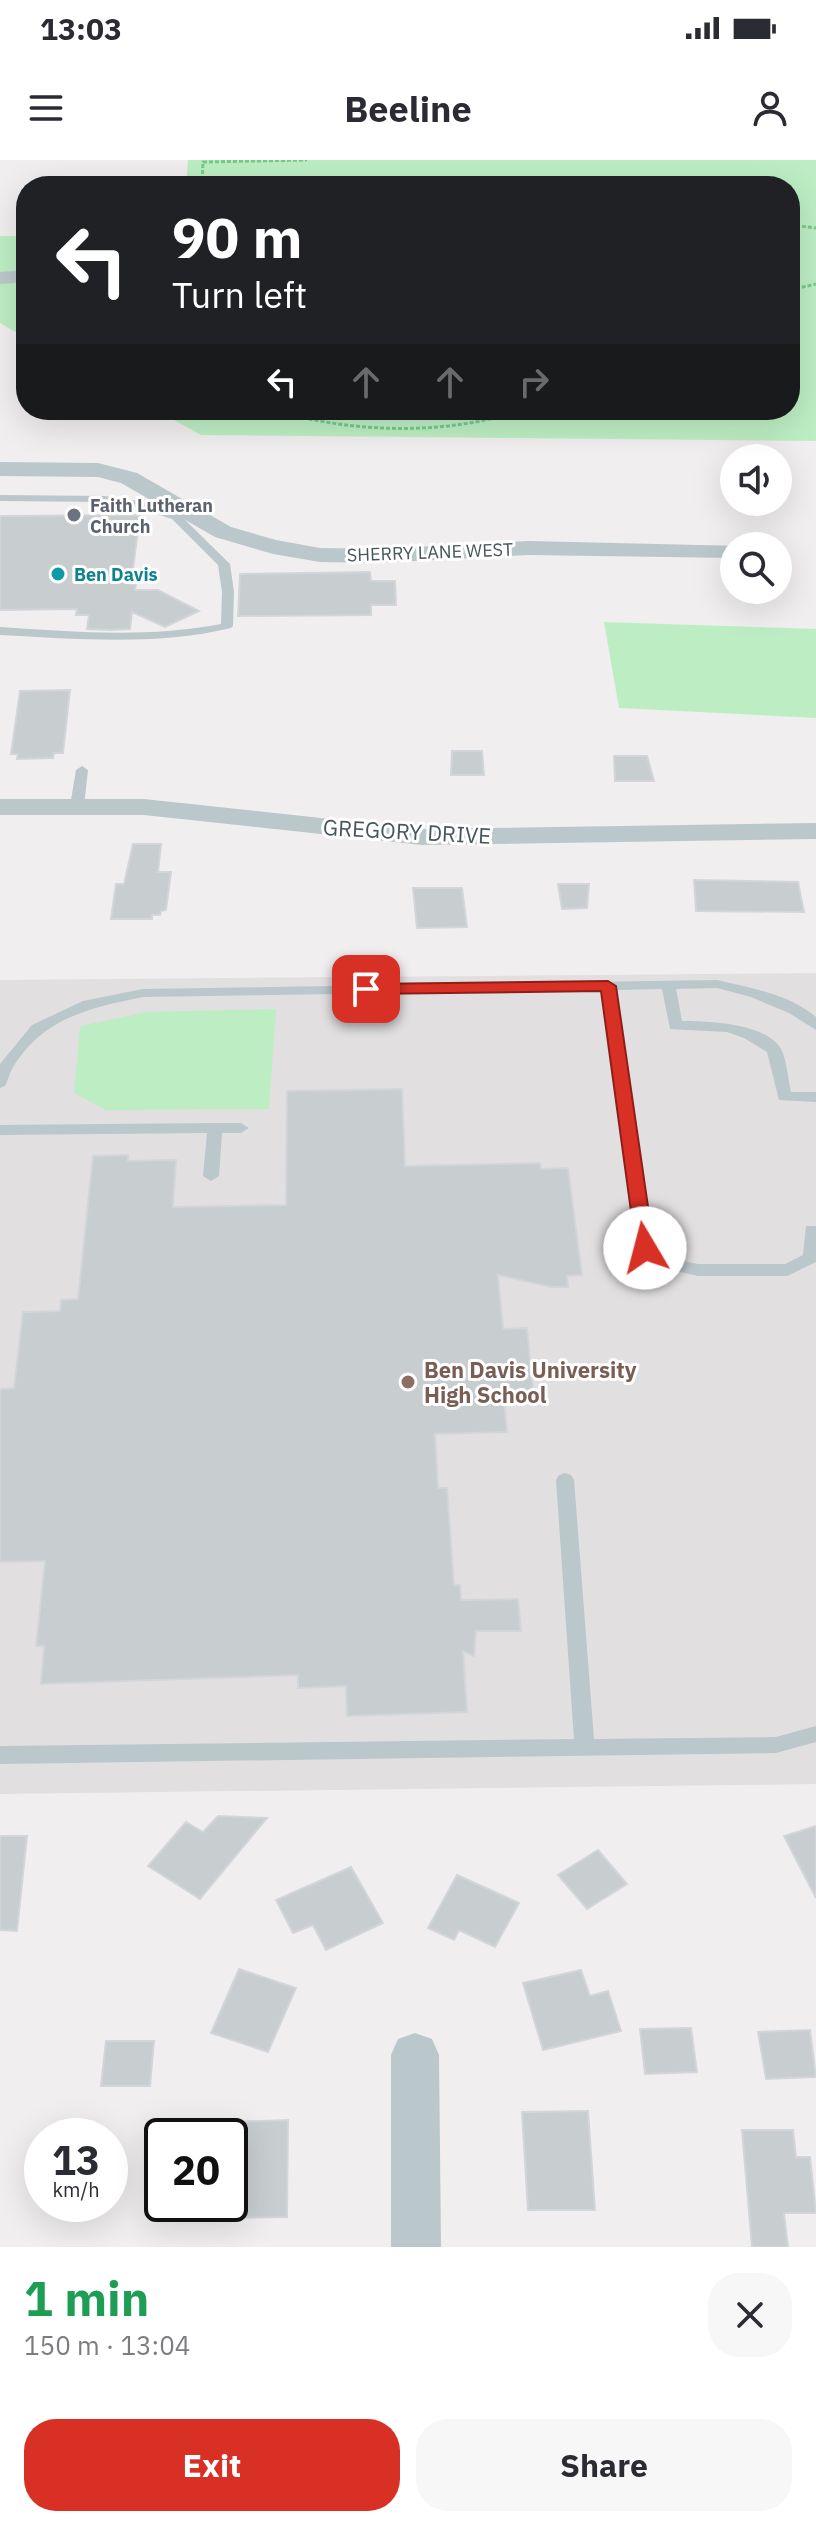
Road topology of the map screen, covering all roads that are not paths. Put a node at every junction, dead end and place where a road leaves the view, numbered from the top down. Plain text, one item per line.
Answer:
1 (0, 469) edge
2 (0, 498) edge
3 (720, 551) edge
4 (0, 631) edge
5 (82, 770) dead end
6 (77, 806) junction
7 (0, 807) edge
8 (816, 831) edge
9 (668, 985) junction
10 (608, 986) junction
11 (816, 1025) edge
12 (0, 1083) edge
13 (816, 1097) edge
14 (215, 1128) junction
15 (241, 1128) dead end
16 (0, 1130) edge
17 (211, 1176) dead end
18 (812, 1230) dead end
19 (565, 1480) dead end
20 (816, 1734) edge
21 (585, 1747) junction
22 (0, 1755) edge
23 (415, 2055) dead end
24 (416, 2247) edge

1 - 3 street, SHERRY LANE WEST
2 - 4 lane
5 - 6 lane
6 - 7 street, GREGORY DRIVE
6 - 8 street, GREGORY DRIVE
9 - 10 lane
9 - 11 lane
9 - 13 lane
10 - 12 lane
10 - 18 lane
14 - 15 lane
14 - 16 lane
14 - 17 lane
19 - 21 lane
20 - 21 lane
21 - 22 lane
23 - 24 street

